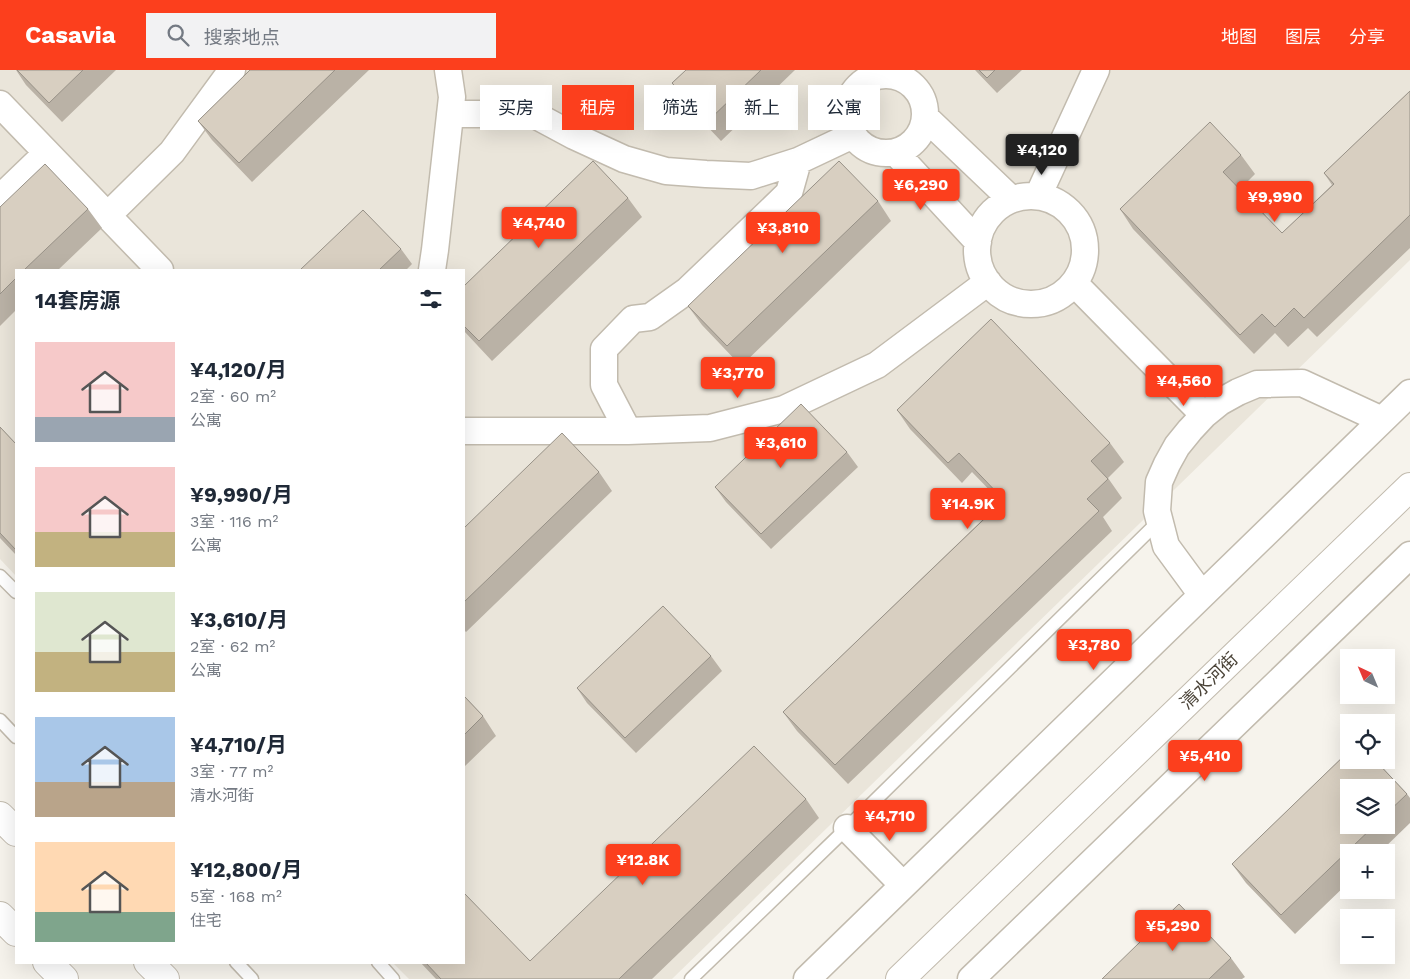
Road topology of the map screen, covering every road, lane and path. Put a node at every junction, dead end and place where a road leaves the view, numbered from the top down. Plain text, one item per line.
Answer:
1 (232, 70) edge
2 (448, 70) edge
3 (1096, 70) edge
4 (914, 77) edge
5 (0, 104) edge
6 (450, 114) junction
7 (926, 117) junction
8 (852, 135) junction
9 (46, 153) junction
10 (896, 153) junction
11 (798, 161) junction
12 (1038, 196) junction
13 (0, 198) edge
14 (1011, 200) junction
15 (106, 216) junction
16 (978, 242) junction
17 (159, 269) edge
18 (432, 269) edge
19 (988, 282) junction
20 (1074, 283) junction
21 (1410, 393) edge
22 (1204, 415) junction
23 (1382, 420) junction
24 (465, 431) edge
25 (628, 431) junction
26 (1410, 486) edge
27 (1160, 520) junction
28 (1410, 554) edge
29 (0, 576) edge
30 (15, 591) edge
31 (1202, 595) junction
32 (0, 720) edge
33 (15, 736) edge
34 (0, 816) edge
35 (847, 828) junction
36 (15, 831) edge
37 (903, 885) junction
38 (0, 916) edge
39 (15, 931) edge
40 (49, 964) edge
41 (150, 964) edge
42 (238, 964) edge
43 (380, 964) edge
44 (64, 979) edge
45 (165, 979) edge
46 (252, 979) edge
47 (393, 979) edge
48 (690, 979) edge
49 (807, 979) edge
50 (900, 979) edge
51 (971, 979) edge

1 - 15 street
2 - 6 street
3 - 12 street
4 - 7 street
4 - 8 street
5 - 9 street
6 - 11 street
6 - 18 street
7 - 10 street
7 - 14 street
8 - 10 street
8 - 11 street
9 - 13 street
9 - 15 street
10 - 16 street
11 - 25 street
12 - 14 street
12 - 20 street
14 - 16 street
15 - 17 street
16 - 19 street
19 - 20 street
19 - 25 street
20 - 22 street
21 - 23 street
22 - 23 street
22 - 27 street
23 - 31 street
24 - 25 street
26 - 50 street, 清水河街
27 - 31 street
27 - 35 lane
28 - 51 street
29 - 30 lane
31 - 37 street
32 - 33 lane
34 - 36 street
35 - 37 street
35 - 48 lane
37 - 49 street
38 - 39 street
40 - 44 street
41 - 45 street
42 - 46 lane
43 - 47 lane

